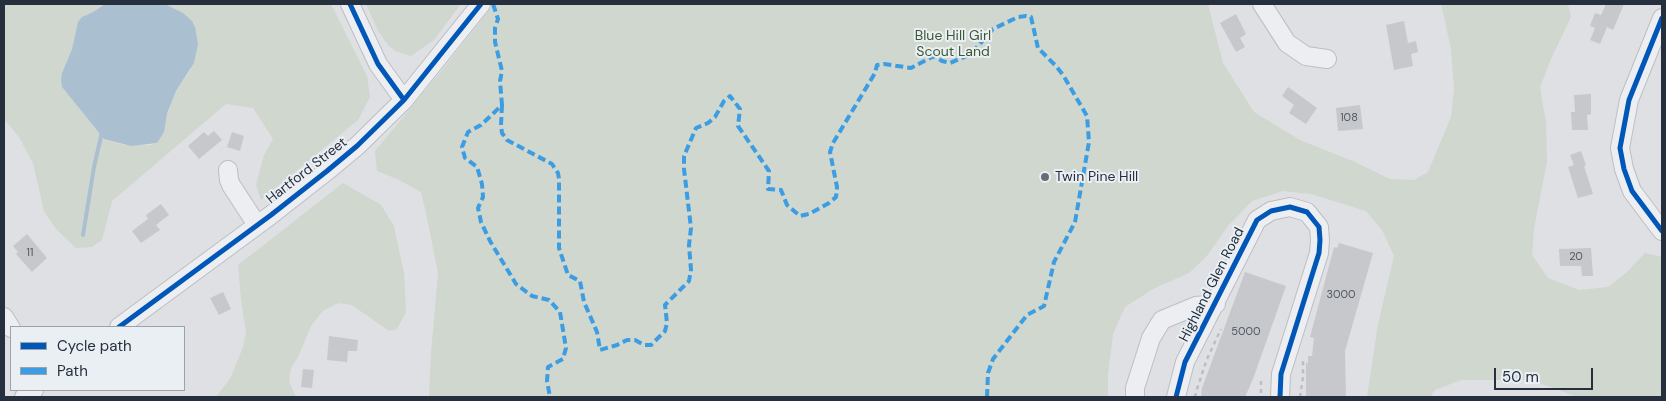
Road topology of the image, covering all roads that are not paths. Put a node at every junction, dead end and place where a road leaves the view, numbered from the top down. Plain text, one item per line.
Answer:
1 (350, 4) edge
2 (481, 4) edge
3 (1262, 4) edge
4 (1662, 18) edge
5 (1327, 60) dead end
6 (404, 100) junction
7 (228, 170) dead end
8 (257, 225) junction
9 (1662, 231) edge
10 (1216, 304) junction
11 (120, 326) edge
12 (1134, 397) edge
13 (1176, 397) edge
14 (1280, 397) edge

1 - 6 street
2 - 6 street, Hartford Street
3 - 5 street
4 - 9 street
6 - 8 street, Hartford Street
7 - 8 street
8 - 11 street, Hartford Street
10 - 12 street
10 - 13 street, Highland Glen Road
10 - 14 street, Highland Glen Road

